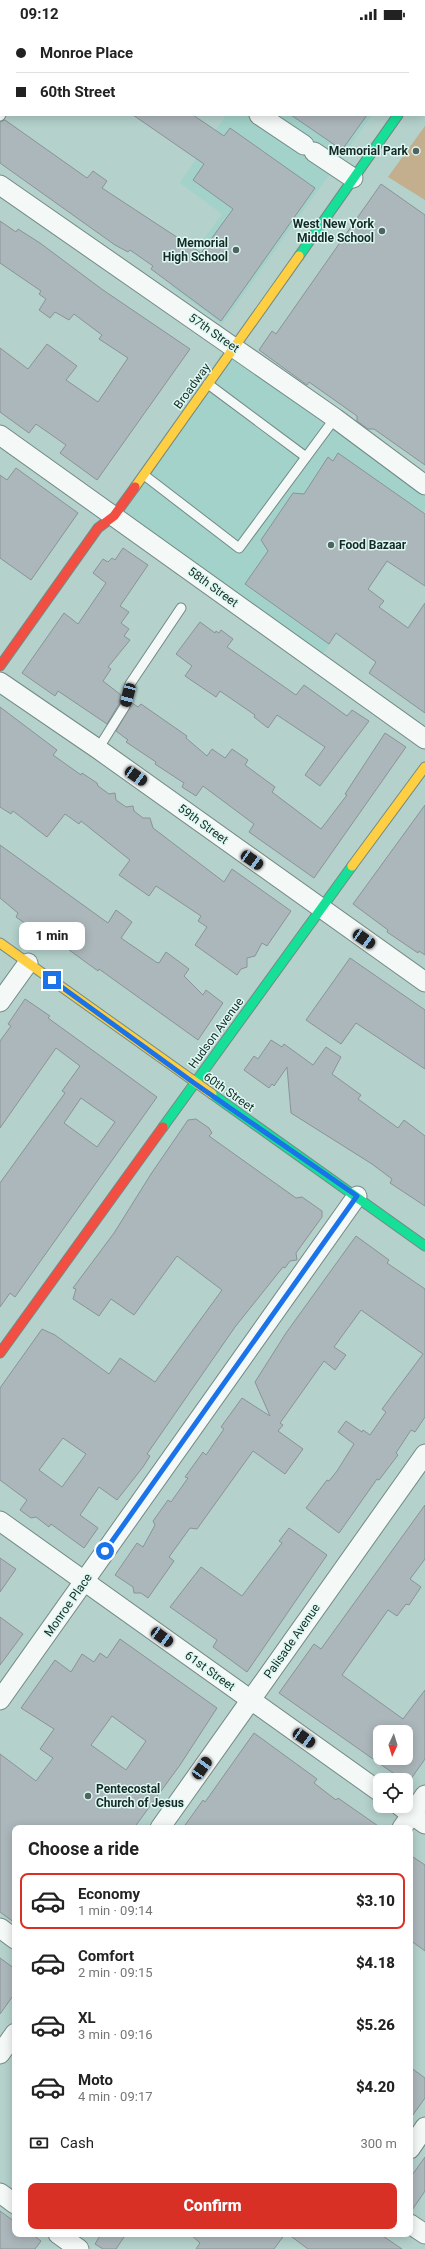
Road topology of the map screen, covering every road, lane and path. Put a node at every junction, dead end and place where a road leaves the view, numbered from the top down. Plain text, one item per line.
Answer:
1 (261, 116) edge
2 (397, 116) edge
3 (353, 178) junction
4 (0, 184) edge
5 (235, 348) junction
6 (208, 384) junction
7 (335, 418) junction
8 (0, 435) edge
9 (306, 457) junction
10 (144, 475) junction
11 (425, 485) edge
12 (114, 516) junction
13 (181, 608) dead end
14 (0, 666) edge
15 (0, 682) edge
16 (425, 739) edge
17 (98, 749) junction
18 (425, 767) edge
19 (320, 909) junction
20 (0, 943) edge
21 (28, 963) junction
22 (425, 982) edge
23 (0, 1002) edge
24 (194, 1083) junction
25 (357, 1196) junction
26 (425, 1246) edge
27 (0, 1353) edge
28 (425, 1454) edge
29 (0, 1521) edge
30 (84, 1581) junction
31 (0, 1700) edge
32 (250, 1700) junction
33 (373, 1787) edge
34 (425, 1795) edge
35 (410, 1818) edge
36 (162, 1825) edge
37 (0, 1928) edge
38 (12, 1937) edge
39 (12, 2037) edge
40 (0, 2054) edge
41 (425, 2127) edge
42 (413, 2145) edge
43 (0, 2193) edge
44 (12, 2202) edge
45 (413, 2226) edge
46 (425, 2234) edge
47 (62, 2237) edge
48 (80, 2249) edge

1 - 3 street
2 - 3 street, Broadway
3 - 5 street, Broadway
4 - 5 street, 57th Street
5 - 6 street, Broadway
5 - 7 street, 57th Street
6 - 9 lane
6 - 10 street, Broadway
7 - 9 lane
7 - 11 street, 57th Street
8 - 12 street, 58th Street
9 - 10 lane
10 - 12 street, Broadway
12 - 14 street, Broadway
12 - 16 street, 58th Street
13 - 17 lane
15 - 17 street, 59th Street
17 - 19 street, 59th Street
18 - 19 street, Hudson Avenue
19 - 22 street, 59th Street
19 - 24 street, Hudson Avenue
20 - 21 street, 60th Street
21 - 23 street
21 - 24 street, 60th Street
24 - 25 street, 60th Street
24 - 27 street, Hudson Avenue
25 - 26 street, 60th Street
25 - 30 street, Monroe Place
28 - 32 street, Palisade Avenue
29 - 30 street, 61st Street
30 - 31 street, Monroe Place
30 - 32 street, 61st Street
32 - 33 street, 61st Street
32 - 36 street, Palisade Avenue
34 - 35 street
37 - 38 street
39 - 40 street
41 - 42 street
43 - 44 street
45 - 46 street
47 - 48 street

